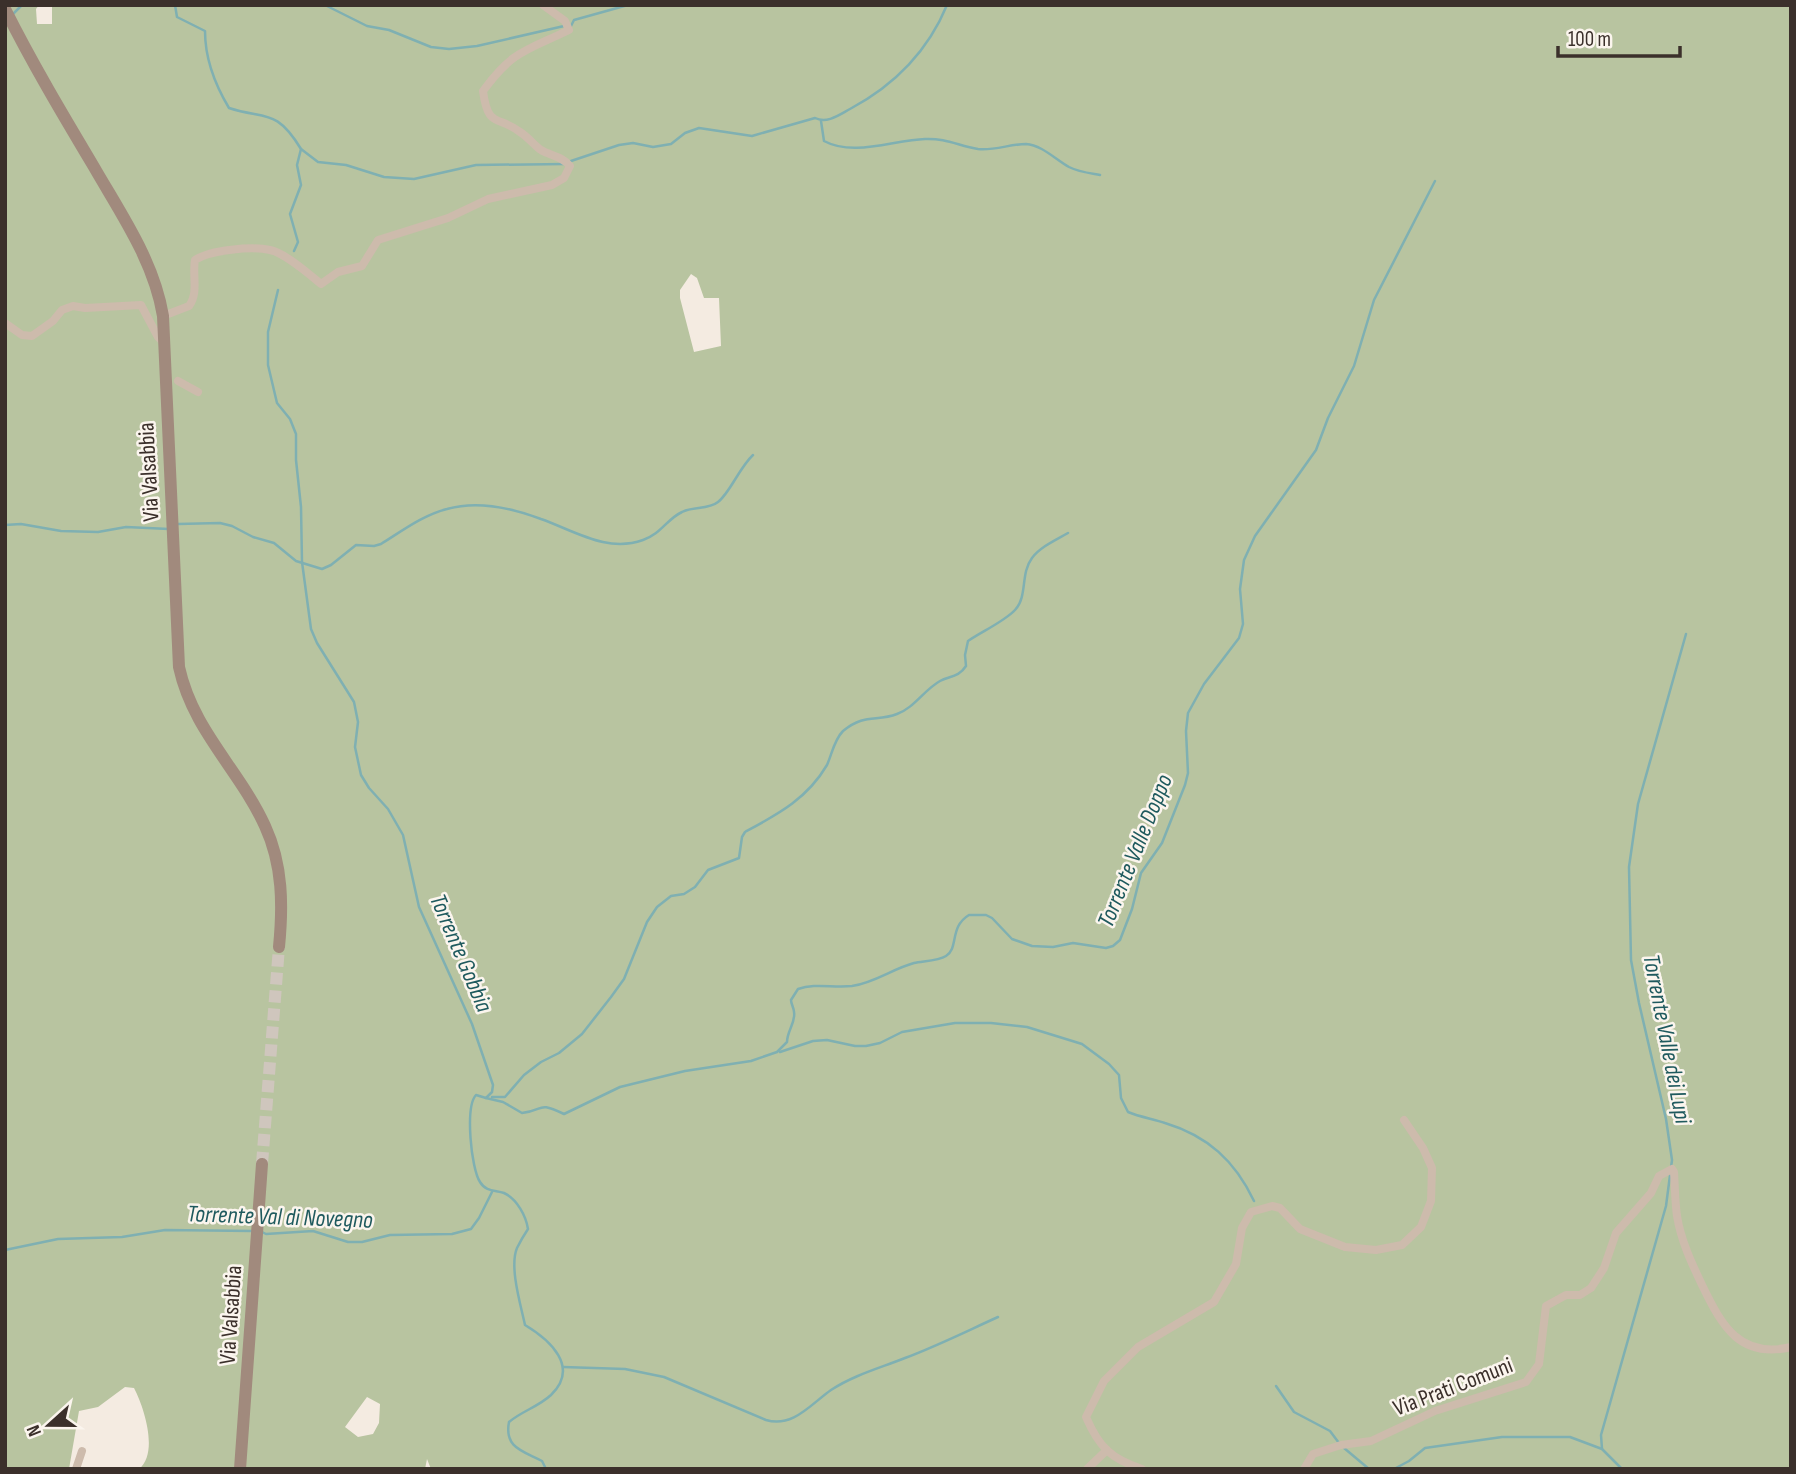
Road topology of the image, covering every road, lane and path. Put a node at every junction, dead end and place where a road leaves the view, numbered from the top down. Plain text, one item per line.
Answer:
1 (543, 5) edge
2 (5, 9) edge
3 (163, 316) junction
4 (5, 323) edge
5 (165, 344) junction
6 (178, 381) dead end
7 (198, 393) dead end
8 (279, 947) tunnel mouth
9 (1404, 1120) dead end
10 (262, 1168) tunnel mouth
11 (1791, 1347) edge
12 (1107, 1450) junction
13 (82, 1451) dead end
14 (76, 1469) edge
15 (240, 1469) edge
16 (1087, 1469) edge
17 (1142, 1469) edge
18 (1304, 1469) edge

1 - 3 street
2 - 3 main road, Via Valsabbia
3 - 5 main road, Via Valsabbia
4 - 5 street
5 - 8 main road, Via Valsabbia
6 - 7 street
9 - 12 street
10 - 15 main road, Via Valsabbia
11 - 18 street, Via Prati Comuni
12 - 16 street
12 - 17 street
13 - 14 street

